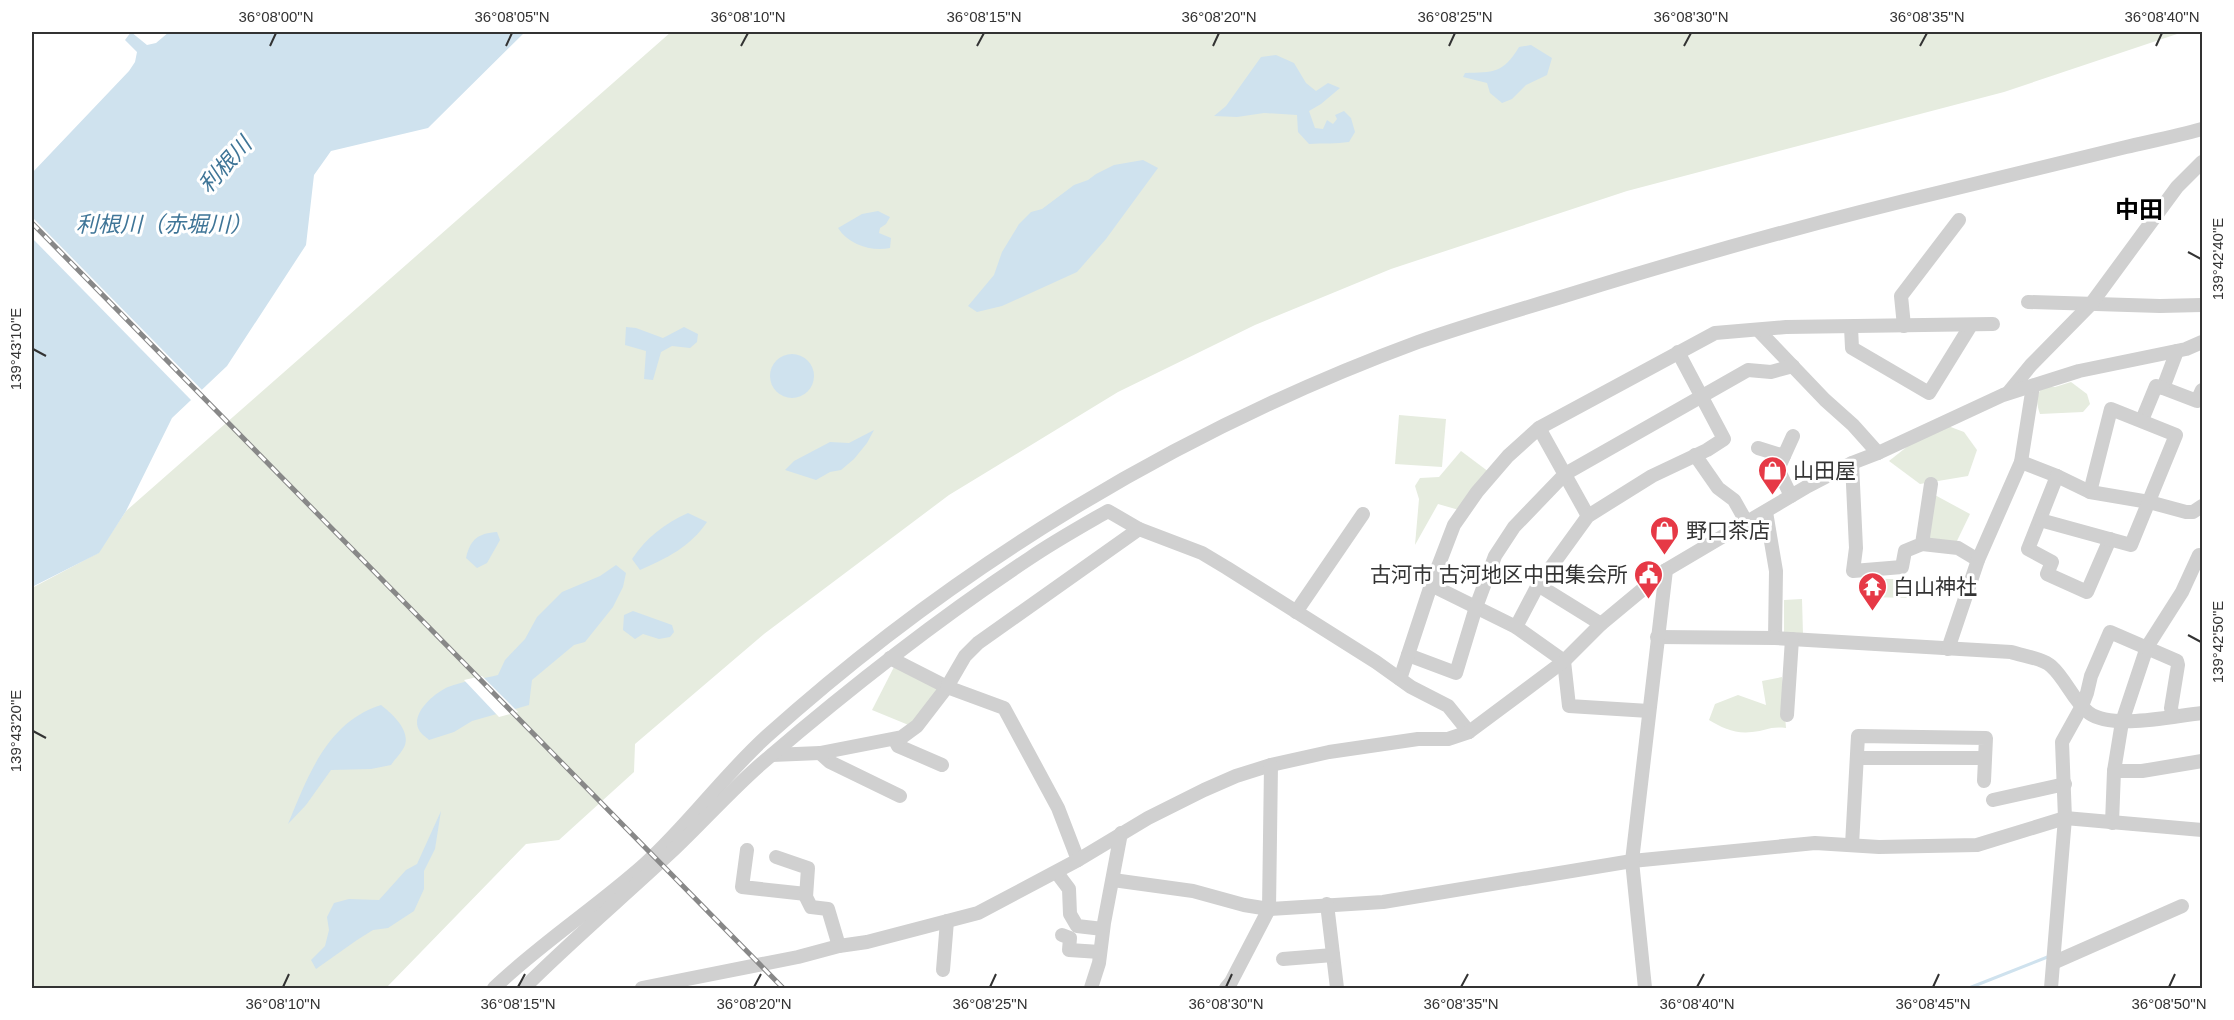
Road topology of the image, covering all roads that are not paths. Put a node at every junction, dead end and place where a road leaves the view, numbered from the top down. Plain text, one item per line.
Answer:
1 (2202, 129) edge
2 (2202, 162) edge
3 (1959, 220) dead end
4 (2028, 303) dead end
5 (2091, 304) junction
6 (2202, 305) edge
7 (1993, 324) dead end
8 (1971, 325) junction
9 (1904, 326) junction
10 (1851, 327) junction
11 (1758, 330) junction
12 (2202, 342) edge
13 (2177, 351) junction
14 (1678, 352) junction
15 (1793, 366) junction
16 (2033, 386) junction
17 (2163, 388) junction
18 (2202, 390) edge
19 (2008, 393) junction
20 (1702, 395) junction
21 (2142, 420) junction
22 (1539, 428) junction
23 (1793, 436) dead end
24 (1758, 448) dead end
25 (1878, 453) junction
26 (1695, 455) junction
27 (1784, 456) junction
28 (2021, 462) junction
29 (1852, 463) junction
30 (1564, 474) junction
31 (2057, 476) junction
32 (1931, 484) dead end
33 (2090, 492) junction
34 (1791, 496) junction
35 (2150, 502) junction
36 (2202, 506) edge
37 (1766, 512) junction
38 (1363, 514) dead end
39 (1588, 516) junction
40 (2040, 520) junction
41 (1747, 523) junction
42 (1139, 529) junction
43 (2110, 539) junction
44 (1922, 544) junction
45 (2199, 555) dead end
46 (1978, 561) junction
47 (1666, 570) junction
48 (1431, 585) junction
49 (1538, 585) junction
50 (1476, 608) junction
51 (1296, 612) junction
52 (1601, 624) junction
53 (1516, 627) junction
54 (1657, 637) junction
55 (1775, 638) junction
56 (1792, 639) junction
57 (2146, 647) junction
58 (1948, 649) junction
59 (1408, 655) junction
60 (890, 658) junction
61 (1564, 661) junction
62 (1400, 679) junction
63 (947, 687) junction
64 (2082, 706) junction
65 (1649, 711) junction
66 (2202, 713) edge
67 (1787, 715) dead end
68 (2173, 716) junction
69 (2122, 722) junction
70 (1469, 732) junction
71 (895, 740) junction
72 (820, 753) junction
73 (772, 755) junction
74 (1857, 758) junction
75 (1985, 758) junction
76 (2202, 761) edge
77 (942, 765) dead end
78 (1271, 765) junction
79 (2114, 771) junction
80 (1984, 781) dead end
81 (2065, 784) junction
82 (900, 796) dead end
83 (1993, 800) dead end
84 (2065, 818) junction
85 (2112, 823) junction
86 (2202, 830) edge
87 (1120, 833) junction
88 (1852, 845) junction
89 (747, 850) dead end
90 (776, 857) dead end
91 (1078, 860) junction
92 (1632, 861) junction
93 (1057, 873) junction
94 (1113, 880) junction
95 (806, 894) junction
96 (1327, 904) junction
97 (2181, 906) dead end
98 (1269, 909) junction
99 (947, 921) junction
100 (1103, 929) junction
101 (1062, 935) dead end
102 (838, 946) junction
103 (1100, 952) junction
104 (1333, 955) junction
105 (1283, 959) dead end
106 (2055, 962) junction
107 (943, 970) dead end
108 (494, 988) edge
109 (524, 988) edge
110 (642, 988) edge
111 (1091, 988) edge
112 (1226, 988) edge
113 (1336, 988) edge
114 (1645, 988) edge
115 (2051, 988) edge

1 - 108 street
2 - 5 street
3 - 9 street
4 - 5 street
5 - 6 street
5 - 19 street
7 - 8 street
8 - 9 street
8 - 10 street
9 - 10 street
10 - 11 street
11 - 14 street
11 - 15 street
12 - 13 street
13 - 16 street
13 - 17 street
14 - 20 street
14 - 22 street
15 - 20 street
15 - 25 street
16 - 19 street
16 - 28 street
17 - 18 street
17 - 21 street
19 - 25 street
20 - 26 street
20 - 30 street
21 - 33 street
21 - 35 street
22 - 30 street
22 - 48 street
23 - 27 street
24 - 27 street
25 - 29 street
26 - 39 street
26 - 41 street
27 - 34 street
28 - 31 street
28 - 46 street
29 - 34 street
29 - 44 street
30 - 39 street
30 - 50 street
31 - 33 street
31 - 40 street
32 - 44 street
33 - 35 street
34 - 37 street
35 - 36 street
35 - 43 street
37 - 41 street
37 - 55 street
38 - 51 street
39 - 49 street
40 - 43 street
40 - 43 street
41 - 47 street
42 - 51 street
42 - 60 street
42 - 63 street
44 - 46 street
45 - 57 street
46 - 58 street
47 - 52 street
47 - 54 street
48 - 50 street
48 - 59 street
49 - 52 street
49 - 53 street
50 - 53 street
50 - 59 street
51 - 62 street
52 - 61 street
53 - 61 street
54 - 55 street
54 - 65 street
55 - 56 street
56 - 58 street
56 - 67 street
57 - 64 street
57 - 68 street
57 - 69 street
58 - 64 street
59 - 62 street
60 - 63 street
60 - 73 street
61 - 65 street
61 - 70 street
62 - 70 street
63 - 71 street
63 - 91 street
64 - 69 street
64 - 81 street
65 - 92 street
66 - 68 street
68 - 69 street
69 - 79 street
70 - 78 street
71 - 72 street
71 - 77 street
72 - 73 street
72 - 82 street
73 - 109 street
74 - 75 street
74 - 75 street
74 - 88 street
75 - 80 street
76 - 79 street
78 - 87 street
78 - 98 street
79 - 85 street
81 - 83 street
81 - 84 street
84 - 85 street
84 - 88 street
84 - 106 street
85 - 86 street
87 - 91 street
87 - 94 street
88 - 92 street
89 - 95 street
90 - 95 street
91 - 93 street
92 - 96 street
92 - 114 street
93 - 99 street
93 - 100 street
94 - 98 street
94 - 100 street
95 - 102 street
96 - 98 street
96 - 104 street
97 - 106 street
98 - 112 street
99 - 102 street
99 - 107 street
100 - 103 street
101 - 103 street
102 - 110 street
103 - 111 street
104 - 105 street
104 - 113 street
106 - 115 street

